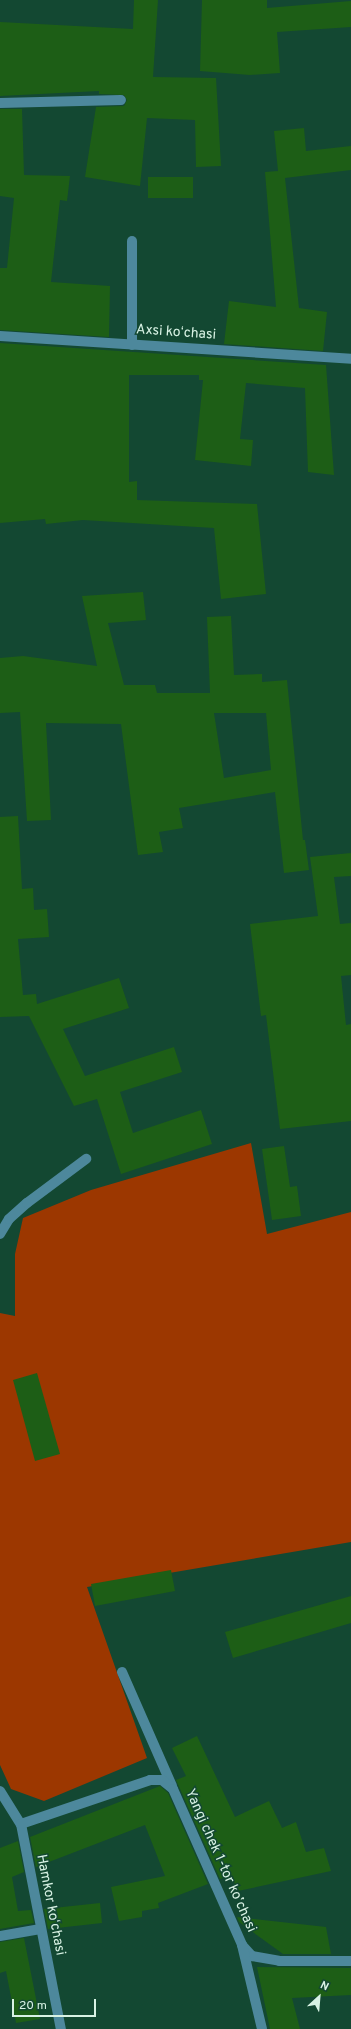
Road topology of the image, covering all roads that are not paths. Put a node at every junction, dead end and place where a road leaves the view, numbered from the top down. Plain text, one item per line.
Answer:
1 (121, 100) dead end
2 (0, 103) edge
3 (132, 241) dead end
4 (0, 336) edge
5 (132, 345) junction
6 (351, 358) edge
7 (86, 1159) dead end
8 (0, 1234) edge
9 (122, 1672) dead end
10 (173, 1789) junction
11 (0, 1791) edge
12 (21, 1824) junction
13 (40, 1929) junction
14 (0, 1936) edge
15 (242, 1946) junction
16 (351, 1961) edge
17 (61, 2029) edge
18 (262, 2029) edge

1 - 2 street
3 - 5 street
4 - 5 street, Axsi koʻchasi
5 - 6 street, Axsi koʻchasi
7 - 8 street
9 - 10 street
10 - 12 street, Yangi chek 1-tor koʼchasi
10 - 15 street, Yangi chek 1-tor koʼchasi
11 - 12 street, Hamkor koʻchasi
12 - 13 street, Hamkor koʻchasi
13 - 14 street
13 - 17 street, Hamkor koʻchasi
15 - 16 street, Yangi chek 1-tor koʼchasi
15 - 18 street

